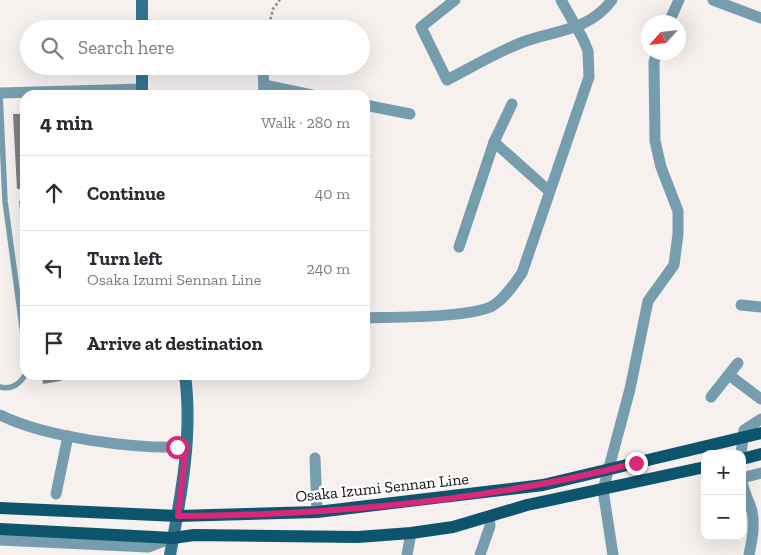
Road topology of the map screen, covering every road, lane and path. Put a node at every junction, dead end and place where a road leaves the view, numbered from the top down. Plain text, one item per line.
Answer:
1 (142, 0) edge
2 (280, 0) edge
3 (455, 0) edge
4 (561, 0) edge
5 (612, 0) edge
6 (678, 0) edge
7 (713, 0) edge
8 (672, 15) edge
9 (761, 18) edge
10 (142, 20) edge
11 (270, 20) edge
12 (577, 28) junction
13 (655, 60) edge
14 (142, 75) edge
15 (263, 75) edge
16 (142, 90) edge
17 (264, 90) edge
18 (0, 94) edge
19 (20, 94) edge
20 (512, 104) dead end
21 (370, 107) edge
22 (410, 114) dead end
23 (494, 142) junction
24 (549, 191) junction
25 (459, 247) dead end
26 (741, 305) dead end
27 (761, 307) edge
28 (20, 312) edge
29 (370, 318) edge
30 (738, 363) dead end
31 (729, 374) junction
32 (22, 380) edge
33 (186, 380) edge
34 (0, 387) edge
35 (711, 397) dead end
36 (761, 399) edge
37 (0, 415) edge
38 (761, 419) edge
39 (761, 433) edge
40 (68, 436) junction
41 (186, 447) junction
42 (742, 450) edge
43 (761, 454) edge
44 (315, 458) dead end
45 (746, 458) edge
46 (701, 468) edge
47 (607, 471) junction
48 (761, 473) edge
49 (746, 478) edge
50 (603, 490) junction
51 (56, 494) dead end
52 (744, 495) edge
53 (0, 508) edge
54 (317, 512) junction
55 (178, 516) junction
56 (489, 517) junction
57 (0, 529) edge
58 (411, 533) junction
59 (757, 534) edge
60 (174, 538) junction
61 (0, 540) edge
62 (58, 550) edge
63 (170, 555) edge
64 (407, 555) edge
65 (480, 555) edge
66 (613, 555) edge
67 (748, 555) edge

1 - 10 street
2 - 11 path
3 - 12 street
4 - 12 street
5 - 12 street
6 - 8 street
7 - 9 street
12 - 24 street
13 - 47 street
14 - 16 street
15 - 17 street
18 - 19 street
18 - 28 lane
20 - 23 street
21 - 22 street
23 - 24 street
23 - 25 street
24 - 29 street
26 - 27 street
30 - 31 street
31 - 35 street
31 - 36 street
32 - 34 lane
33 - 41 street
37 - 40 street
38 - 42 street
39 - 47 main road, Osaka Izumi Sennan Line
40 - 41 street
40 - 51 street
41 - 55 street
43 - 45 main road
44 - 54 street
46 - 50 main road
47 - 50 street
47 - 54 main road, Osaka Izumi Sennan Line
48 - 49 street
50 - 56 main road
50 - 66 street
52 - 59 street
53 - 55 main road, Osaka Izumi Sennan Line
54 - 55 main road, Osaka Izumi Sennan Line
55 - 60 street
56 - 58 main road
56 - 65 street
57 - 60 main road
58 - 60 main road
58 - 64 street
59 - 67 street
60 - 62 street
60 - 63 street
61 - 62 street

